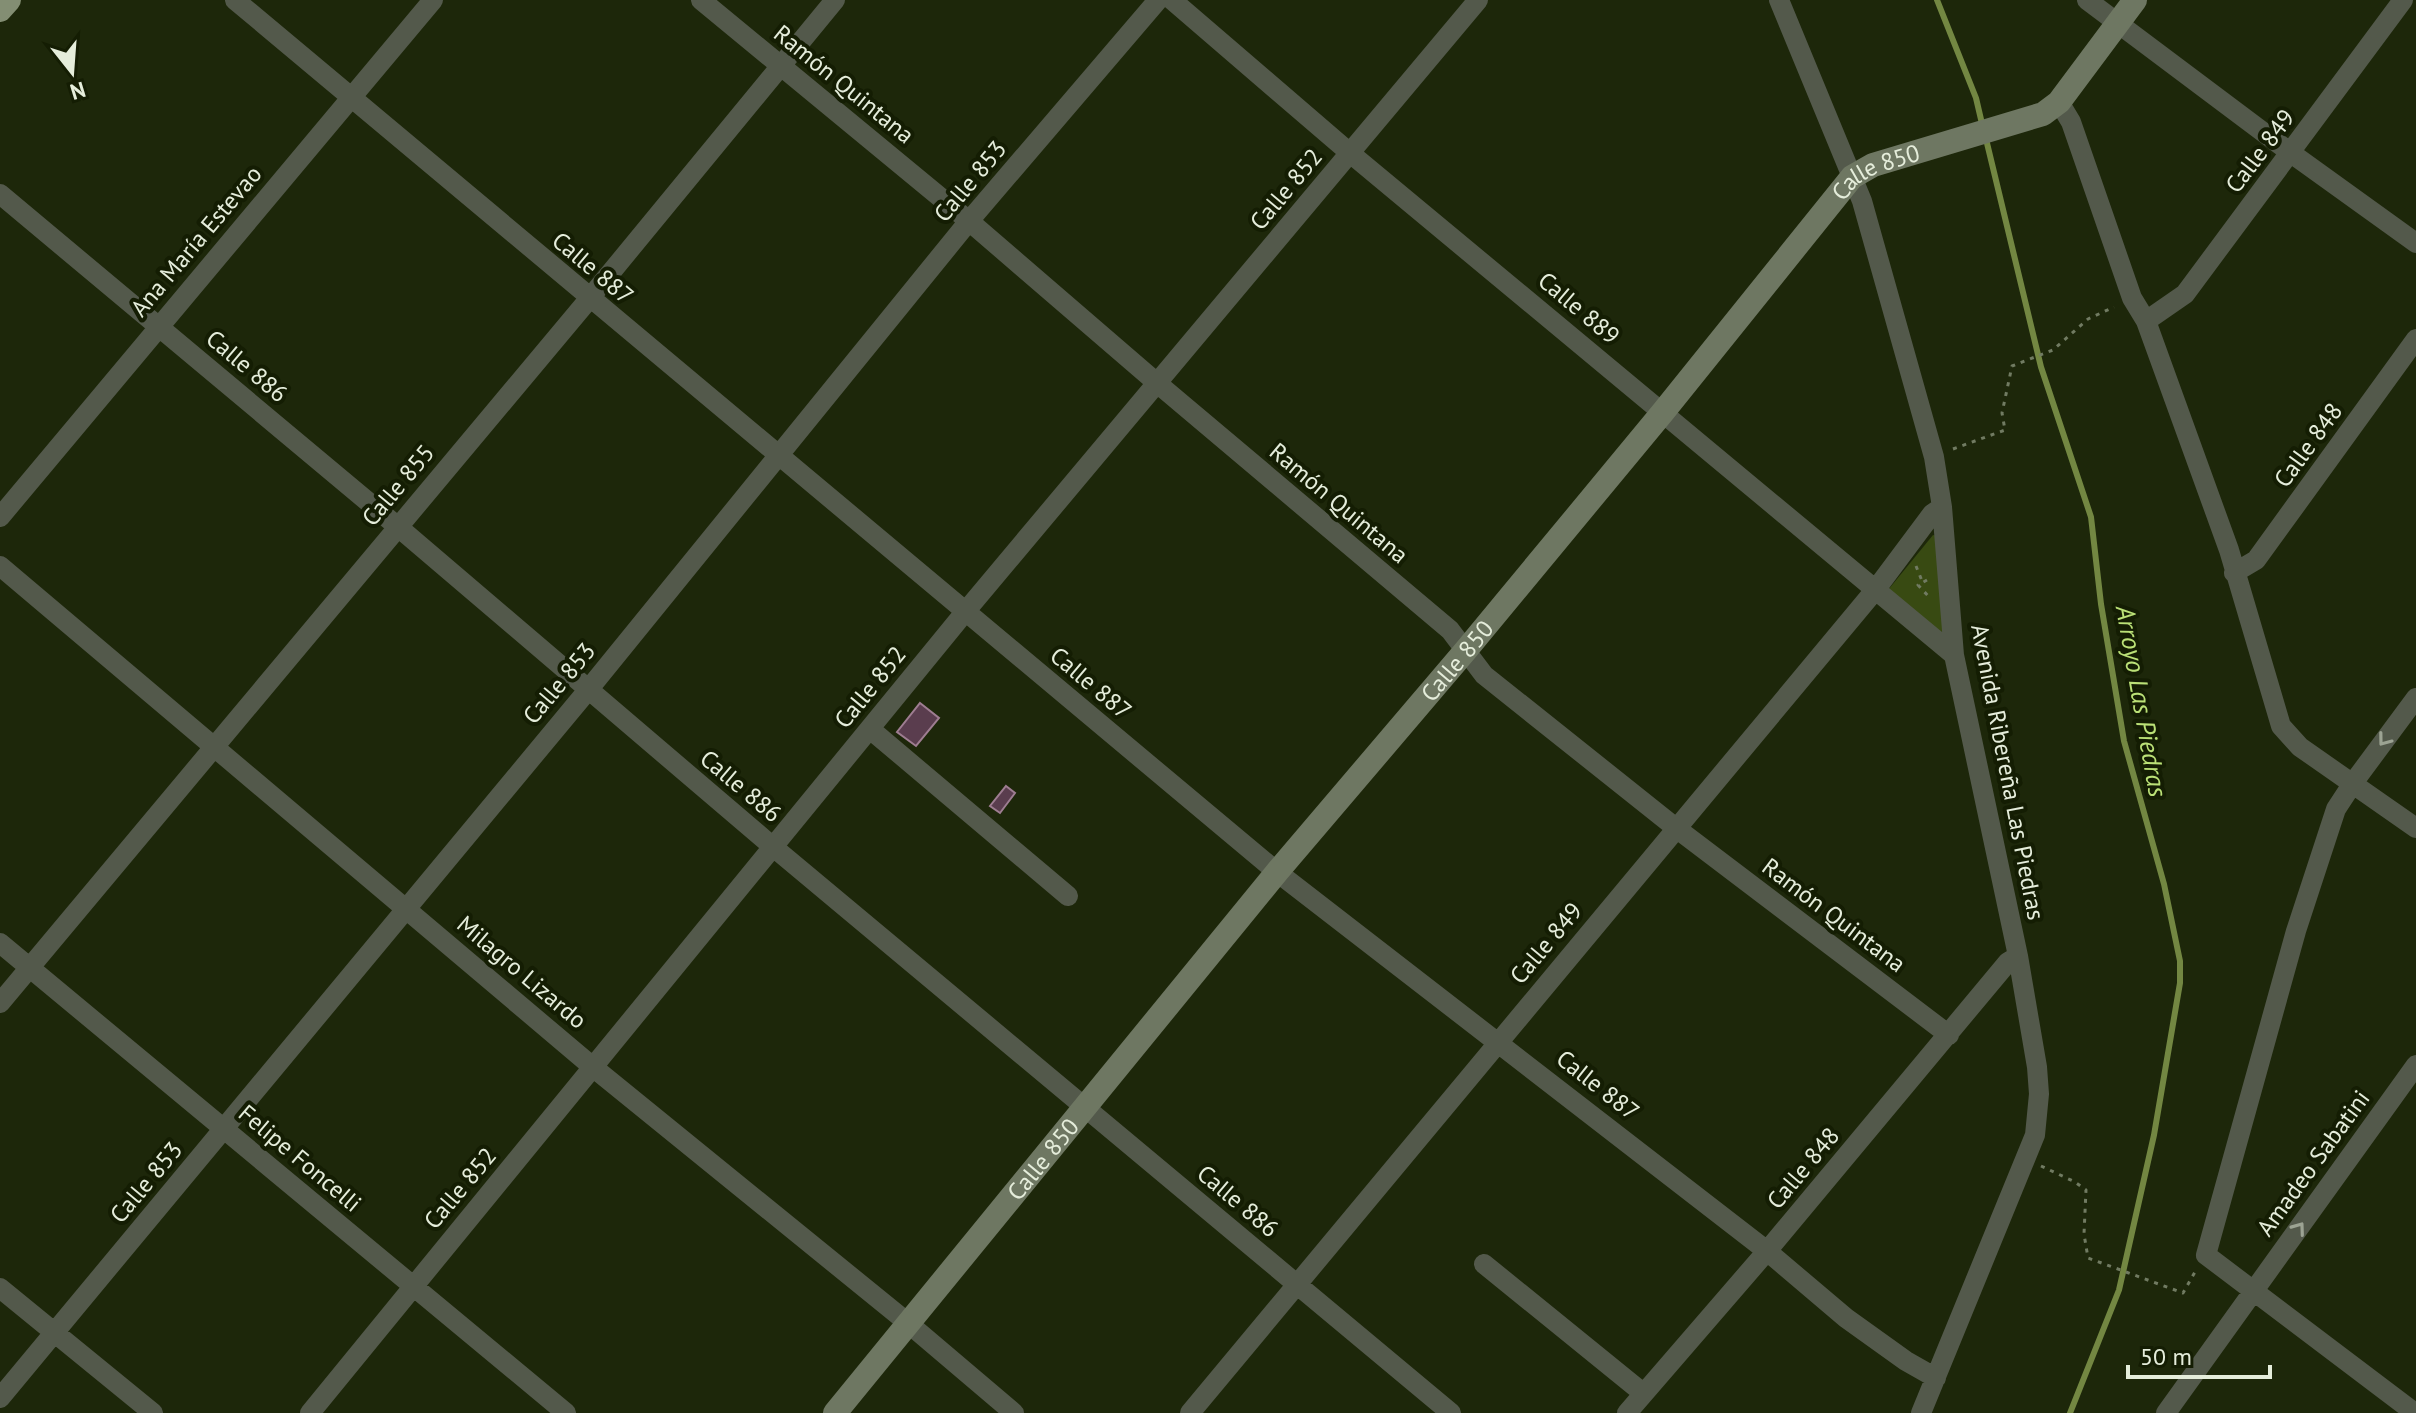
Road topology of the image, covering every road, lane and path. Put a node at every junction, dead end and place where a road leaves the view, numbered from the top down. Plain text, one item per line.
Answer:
1 (9, 0) edge
2 (235, 0) edge
3 (433, 0) edge
4 (701, 0) edge
5 (835, 0) edge
6 (1158, 0) edge
7 (1172, 0) edge
8 (1478, 0) edge
9 (1779, 0) edge
10 (2087, 0) edge
11 (2135, 0) edge
12 (2403, 0) edge
13 (0, 10) edge
14 (2119, 22) junction
15 (780, 66) junction
16 (351, 98) junction
17 (2059, 102) junction
18 (1350, 153) junction
19 (2291, 153) junction
20 (1852, 177) junction
21 (0, 194) edge
22 (969, 221) junction
23 (2416, 243) edge
24 (2132, 298) junction
25 (589, 299) junction
26 (2146, 321) junction
27 (158, 326) junction
28 (2416, 339) edge
29 (1157, 383) junction
30 (1663, 412) junction
31 (779, 456) junction
32 (1934, 457) junction
33 (1942, 507) junction
34 (0, 517) edge
35 (397, 526) junction
36 (0, 566) edge
37 (2234, 573) junction
38 (1876, 589) junction
39 (965, 612) junction
40 (1466, 650) junction
41 (1954, 655) junction
42 (588, 690) junction
43 (2416, 698) edge
44 (870, 729) junction
45 (214, 747) junction
46 (2353, 783) junction
47 (1676, 828) junction
48 (2416, 828) edge
49 (772, 846) junction
50 (1277, 872) junction
51 (1068, 896) dead end
52 (406, 908) junction
53 (0, 943) edge
54 (2018, 956) junction
55 (29, 967) junction
56 (0, 1003) edge
57 (1949, 1035) junction
58 (1499, 1041) junction
59 (2416, 1065) edge
60 (594, 1068) junction
61 (1085, 1107) junction
62 (224, 1128) junction
63 (2026, 1160) junction
64 (1767, 1251) junction
65 (2206, 1255) junction
66 (1484, 1264) dead end
67 (1298, 1284) junction
68 (411, 1287) junction
69 (0, 1288) edge
70 (2253, 1291) junction
71 (908, 1323) junction
72 (54, 1333) junction
73 (1936, 1378) junction
74 (1643, 1393) junction
75 (0, 1398) edge
76 (153, 1413) edge
77 (310, 1413) edge
78 (566, 1413) edge
79 (835, 1413) edge
80 (1014, 1413) edge
81 (1190, 1413) edge
82 (1451, 1413) edge
83 (1627, 1413) edge
84 (1921, 1413) edge
85 (2166, 1413) edge
86 (2415, 1413) edge

1 - 13 main road
2 - 16 street, Calle 887
3 - 16 street, Ana María Estevao
4 - 15 street, Ramón Quintana
5 - 15 street, Calle 855
6 - 22 street, Calle 853
7 - 18 street, Calle 889
8 - 18 street, Calle 852
9 - 20 street, Avenida Ribereña Las Piedras
10 - 14 street
11 - 14 main road, Calle 850
12 - 19 street, Calle 849
14 - 17 main road, Calle 850
14 - 19 street
15 - 22 street, Ramón Quintana
15 - 25 street, Calle 855
16 - 25 street, Calle 887
16 - 27 street, Ana María Estevao
17 - 20 main road, Calle 850
17 - 24 street
18 - 29 street, Calle 852
18 - 30 street, Calle 889
19 - 23 street
19 - 26 street, Calle 849
20 - 30 main road, Calle 850
20 - 32 street, Avenida Ribereña Las Piedras
21 - 27 street, Calle 886
22 - 29 street, Ramón Quintana
22 - 31 street, Calle 853
24 - 26 street
24 - 32 path
25 - 31 street, Calle 887
25 - 35 street, Calle 855
26 - 37 street
27 - 34 street, Ana María Estevao
27 - 35 street, Calle 886
28 - 37 street, Calle 848
29 - 39 street, Calle 852
29 - 40 street, Ramón Quintana
30 - 38 street, Calle 889
30 - 40 main road, Calle 850
31 - 39 street, Calle 887
31 - 42 street, Calle 853
32 - 33 street, Avenida Ribereña Las Piedras
33 - 38 street, Calle 849
33 - 41 street, Avenida Ribereña Las Piedras
35 - 42 street, Calle 886
35 - 45 street, Calle 855
36 - 45 street, Milagro Lizardo
37 - 46 street
38 - 41 street, Calle 889
38 - 47 street, Calle 849
39 - 44 street, Calle 852
39 - 50 street, Calle 887
40 - 47 street, Ramón Quintana
40 - 50 main road, Calle 850
41 - 54 street, Avenida Ribereña Las Piedras
42 - 49 street, Calle 886
42 - 52 street, Calle 853
43 -> 46 street
44 - 49 street, Calle 852
44 - 51 street
45 - 52 street, Milagro Lizardo
45 - 55 street, Calle 855
46 - 48 street
46 - 65 street
47 - 57 street, Ramón Quintana
47 - 58 street, Calle 849
49 - 60 street, Calle 852
49 - 61 street, Calle 886
50 - 58 street, Calle 887
50 - 61 main road, Calle 850
52 - 60 street, Milagro Lizardo
52 - 62 street, Calle 853
53 - 55 street, Felipe Foncelli
54 - 57 street, Calle 848
54 - 63 street, Avenida Ribereña Las Piedras
55 - 56 street, Calle 855
55 - 62 street, Felipe Foncelli
57 - 64 street, Calle 848
58 - 64 street, Calle 887
58 - 67 street, Calle 849
70 -> 59 street, Amadeo Sabatini
60 - 68 street, Calle 852
60 - 71 street, Milagro Lizardo
61 - 67 street, Calle 886
61 - 71 main road, Calle 850
62 - 68 street, Felipe Foncelli
62 - 72 street, Calle 853
63 - 65 path
63 - 73 street, Avenida Ribereña Las Piedras
64 - 73 street, Calle 887
64 - 74 street, Calle 848
65 - 70 street
66 - 74 street
67 - 81 street, Calle 849
67 - 82 street, Calle 886
68 - 77 street, Calle 852
68 - 78 street, Felipe Foncelli
69 - 72 street
70 - 85 street
70 - 86 street
71 - 79 main road, Calle 850
71 - 80 street, Milagro Lizardo
72 - 75 street, Calle 853
72 - 76 street
73 - 84 street, Avenida Ribereña Las Piedras
74 - 83 street, Calle 848

